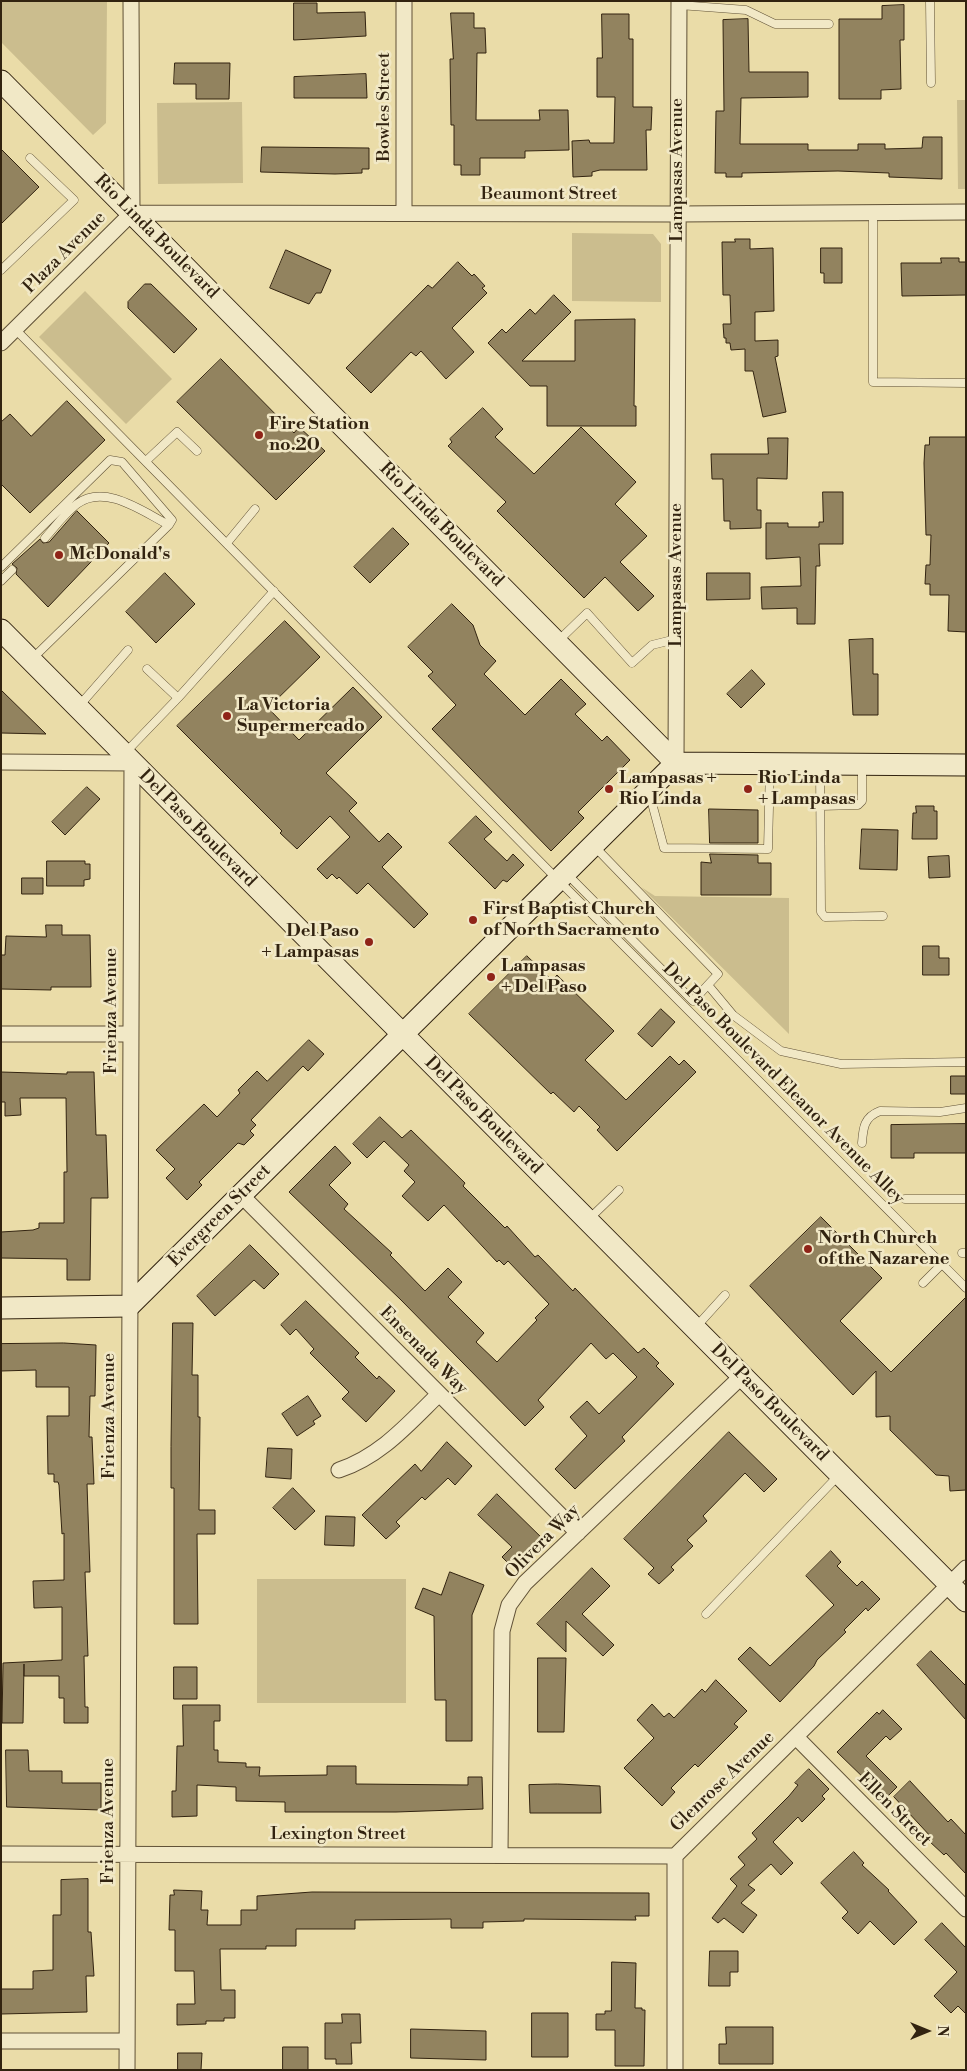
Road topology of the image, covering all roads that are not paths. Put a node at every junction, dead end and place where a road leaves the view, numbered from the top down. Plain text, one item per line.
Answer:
1 (131, 1) edge
2 (404, 1) edge
3 (930, 1) edge
4 (679, 3) edge
5 (829, 24) dead end
6 (1, 81) edge
7 (931, 83) dead end
8 (30, 158) dead end
9 (966, 212) edge
10 (132, 213) junction
11 (404, 213) junction
12 (873, 213) junction
13 (678, 214) junction
14 (1, 270) edge
15 (15, 329) junction
16 (1, 343) edge
17 (966, 383) edge
18 (197, 452) dead end
19 (146, 461) junction
20 (255, 509) dead end
21 (169, 525) junction
22 (45, 538) dead end
23 (227, 543) junction
24 (1, 567) edge
25 (12, 570) dead end
26 (1, 581) edge
27 (274, 592) junction
28 (1, 630) edge
29 (676, 639) junction
30 (557, 642) junction
31 (128, 650) dead end
32 (31, 660) junction
33 (147, 669) dead end
34 (178, 698) junction
35 (77, 707) junction
36 (128, 759) junction
37 (1, 762) edge
38 (676, 763) junction
39 (770, 764) junction
40 (820, 764) junction
41 (862, 764) junction
42 (966, 765) edge
43 (648, 790) junction
44 (820, 806) junction
45 (593, 845) junction
46 (562, 876) junction
47 (883, 916) dead end
48 (708, 985) junction
49 (1, 1034) edge
50 (130, 1034) junction
51 (402, 1035) junction
52 (966, 1062) edge
53 (966, 1108) edge
54 (862, 1143) dead end
55 (619, 1190) dead end
56 (241, 1195) junction
57 (905, 1199) dead end
58 (966, 1199) edge
59 (588, 1221) junction
60 (942, 1264) junction
61 (923, 1283) dead end
62 (966, 1288) edge
63 (725, 1295) dead end
64 (129, 1306) junction
65 (1, 1308) edge
66 (695, 1328) junction
67 (742, 1376) junction
68 (439, 1394) junction
69 (339, 1470) dead end
70 (840, 1474) junction
71 (578, 1533) junction
72 (966, 1568) edge
73 (950, 1584) junction
74 (966, 1601) edge
75 (706, 1614) dead end
76 (796, 1737) junction
77 (1, 1854) edge
78 (128, 1854) junction
79 (500, 1854) junction
80 (675, 1856) junction
81 (966, 1909) edge
82 (1, 2041) edge
83 (127, 2041) junction
84 (127, 2070) edge
85 (675, 2070) edge

1 - 10 street, Plaza Avenue
2 - 11 street, Bowles Street
3 - 7 lane
4 - 5 lane
4 - 13 street, Lampasas Avenue
6 - 10 main road, Rio Linda Boulevard
8 - 14 lane
9 - 12 street, Beaumont Street
10 - 11 street, Beaumont Street
10 - 15 street, Plaza Avenue
10 - 30 main road, Rio Linda Boulevard
11 - 13 street, Beaumont Street
12 - 13 street, Beaumont Street
12 - 17 lane
13 - 29 street, Lampasas Avenue
15 - 16 street, Plaza Avenue
15 - 19 lane
18 - 19 lane
19 - 23 lane
20 - 23 lane
21 - 22 lane
21 - 24 lane
21 - 32 lane
23 - 27 lane
25 - 26 lane
27 - 34 lane
27 - 46 lane
28 - 32 main road, Del Paso Boulevard
29 - 30 lane
29 - 38 street, Lampasas Avenue
30 - 38 main road, Rio Linda Boulevard
31 - 35 lane
32 - 35 main road, Del Paso Boulevard
33 - 34 lane
34 - 36 lane
35 - 36 main road, Del Paso Boulevard
36 - 37 street
36 - 50 street, Frienza Avenue
36 - 51 main road, Del Paso Boulevard
38 - 39 main road
38 - 43 main road
39 - 40 main road
39 - 43 lane
40 - 41 main road
40 - 44 lane
41 - 42 main road
41 - 44 lane
43 - 45 main road
44 - 47 lane
45 - 46 main road
45 - 48 lane
46 - 48 lane
46 - 51 main road
46 - 60 lane, Del Paso Boulevard Eleanor Avenue Alley
48 - 52 lane
49 - 50 street
50 - 64 street, Frienza Avenue
51 - 56 main road, Evergreen Street
51 - 59 main road, Del Paso Boulevard
53 - 54 lane
55 - 59 lane
56 - 64 main road, Evergreen Street
56 - 68 street, Ensenada Way
57 - 58 lane
59 - 66 main road, Del Paso Boulevard
60 - 61 lane
60 - 62 lane, Del Paso Boulevard Eleanor Avenue Alley
63 - 66 lane
64 - 65 main road
64 - 78 street, Frienza Avenue
66 - 67 main road, Del Paso Boulevard
67 - 70 main road, Del Paso Boulevard
67 - 71 street, Olivera Way
68 - 69 street
68 - 71 street, Ensenada Way
70 - 73 main road, Del Paso Boulevard
70 - 75 lane
71 - 79 street, Olivera Way
72 - 73 street, Glenrose Avenue
73 - 74 main road, Del Paso Boulevard
73 - 76 street, Glenrose Avenue
76 - 80 street, Glenrose Avenue
76 - 81 street, Ellen Street
77 - 78 street, Lexington Street
78 - 79 street, Lexington Street
78 - 83 street, Frienza Avenue
79 - 80 street, Lexington Street
80 - 85 street, Glenrose Avenue
82 - 83 street
83 - 84 street, Frienza Avenue

